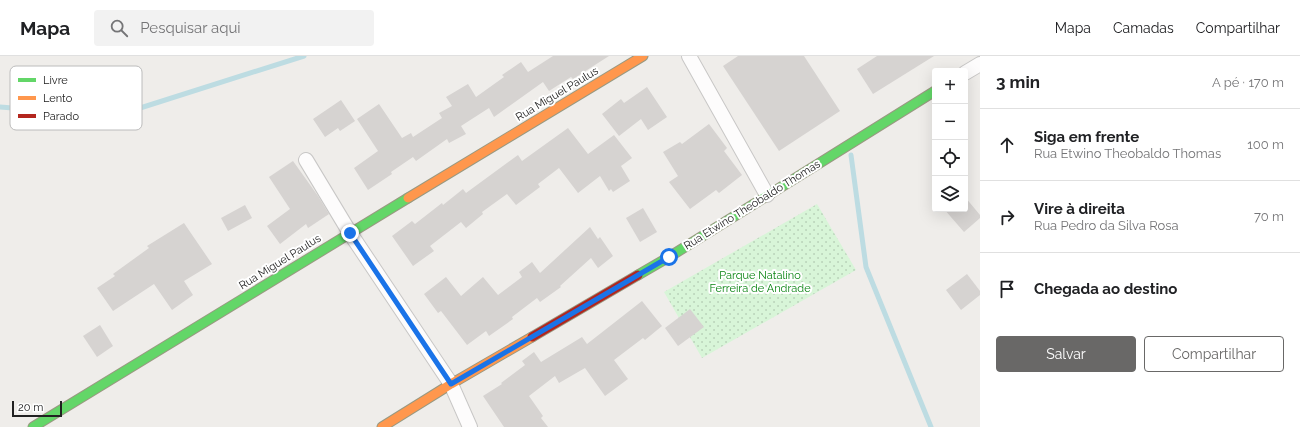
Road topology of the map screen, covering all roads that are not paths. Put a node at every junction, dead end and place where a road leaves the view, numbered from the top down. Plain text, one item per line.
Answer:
1 (643, 56) edge
2 (689, 56) edge
3 (980, 64) edge
4 (968, 71) edge
5 (932, 94) edge
6 (306, 160) dead end
7 (767, 195) junction
8 (350, 233) junction
9 (451, 384) junction
10 (33, 427) edge
11 (382, 427) edge
12 (470, 427) edge

1 - 8 street, Rua Miguel Paulus
2 - 7 street
3 - 4 street
5 - 7 street, Rua Etwino Theobaldo Thomas
6 - 8 street
7 - 9 street, Rua Etwino Theobaldo Thomas
8 - 9 street
8 - 10 street, Rua Miguel Paulus
9 - 11 street, Rua Etwino Theobaldo Thomas
9 - 12 street

